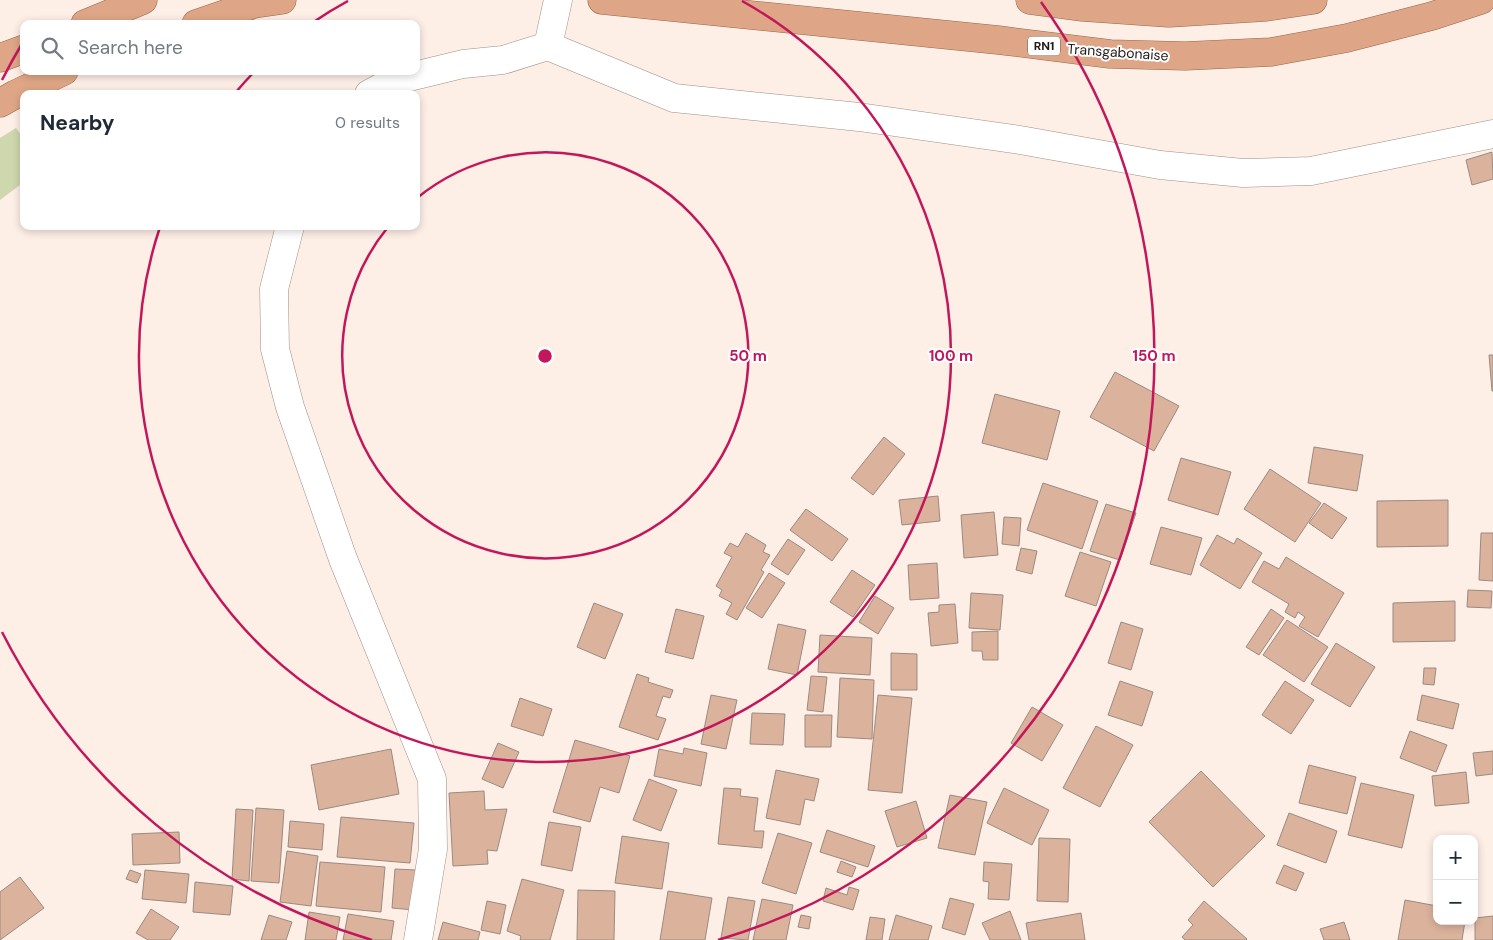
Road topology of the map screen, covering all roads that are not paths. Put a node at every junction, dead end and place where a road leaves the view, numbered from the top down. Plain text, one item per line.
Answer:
1 (143, 0) edge
2 (282, 0) edge
3 (558, 0) edge
4 (602, 0) edge
5 (1030, 0) edge
6 (1314, 0) edge
7 (1481, 0) edge
8 (95, 20) edge
9 (208, 20) edge
10 (548, 46) junction
11 (20, 50) edge
12 (0, 58) edge
13 (420, 74) edge
14 (56, 75) edge
15 (418, 75) edge
16 (24, 90) edge
17 (376, 90) edge
18 (20, 92) edge
19 (0, 103) edge
20 (1493, 134) edge
21 (289, 230) edge
22 (418, 940) edge

1 - 8 highway
2 - 9 highway
3 - 10 street
4 - 7 highway, Transgabonaise / RN1
5 - 6 highway
10 - 13 street
10 - 20 street
11 - 12 highway
14 - 16 highway
15 - 17 street
18 - 19 highway
21 - 22 street

